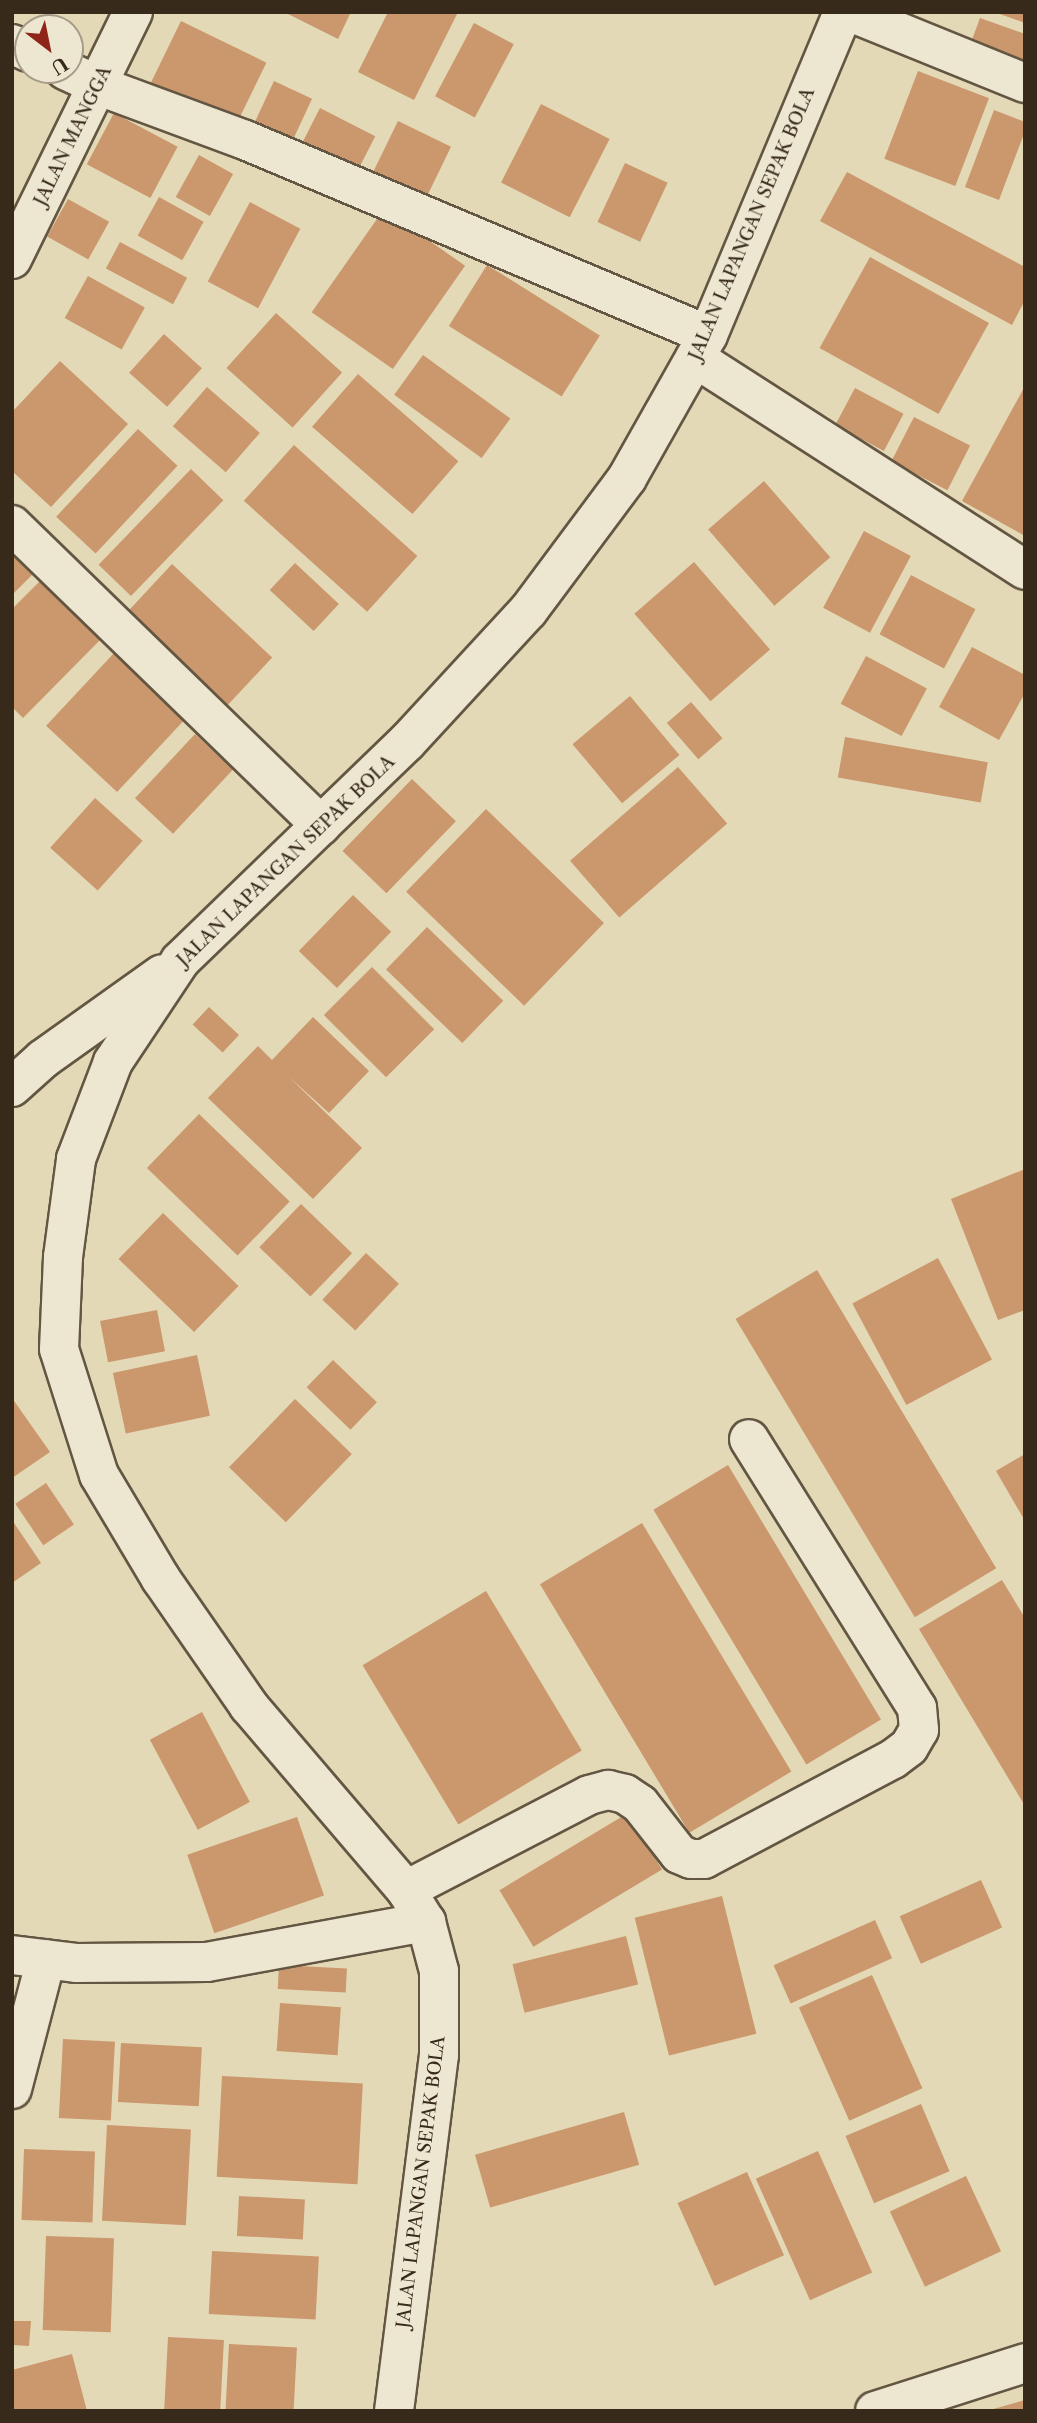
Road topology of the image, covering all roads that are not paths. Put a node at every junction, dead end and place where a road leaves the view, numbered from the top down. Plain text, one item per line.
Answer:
1 (133, 12) edge
2 (843, 12) edge
3 (850, 12) edge
4 (84, 75) edge
5 (84, 79) edge
6 (1025, 83) edge
7 (80, 84) edge
8 (12, 259) edge
9 (702, 346) junction
10 (12, 525) edge
11 (1025, 570) edge
12 (321, 825) junction
13 (180, 961) junction
14 (12, 1087) edge
15 (749, 1439) dead end
16 (416, 1906) junction
17 (29, 1957) edge
18 (12, 2089) edge
19 (1025, 2363) edge
20 (394, 2411) edge
21 (875, 2411) edge

1 - 4 street, JALAN MANGGA
2 - 9 street, JALAN LAPANGAN SEPAK BOLA
3 - 6 street
5 - 9 street
7 - 8 street, JALAN MANGGA
9 - 11 street
9 - 12 street, JALAN LAPANGAN SEPAK BOLA
10 - 12 street
12 - 13 street, JALAN LAPANGAN SEPAK BOLA
13 - 14 street
13 - 16 street, JALAN LAPANGAN SEPAK BOLA
15 - 16 street
16 - 17 street
16 - 20 street, JALAN LAPANGAN SEPAK BOLA
17 - 18 street
19 - 21 street

